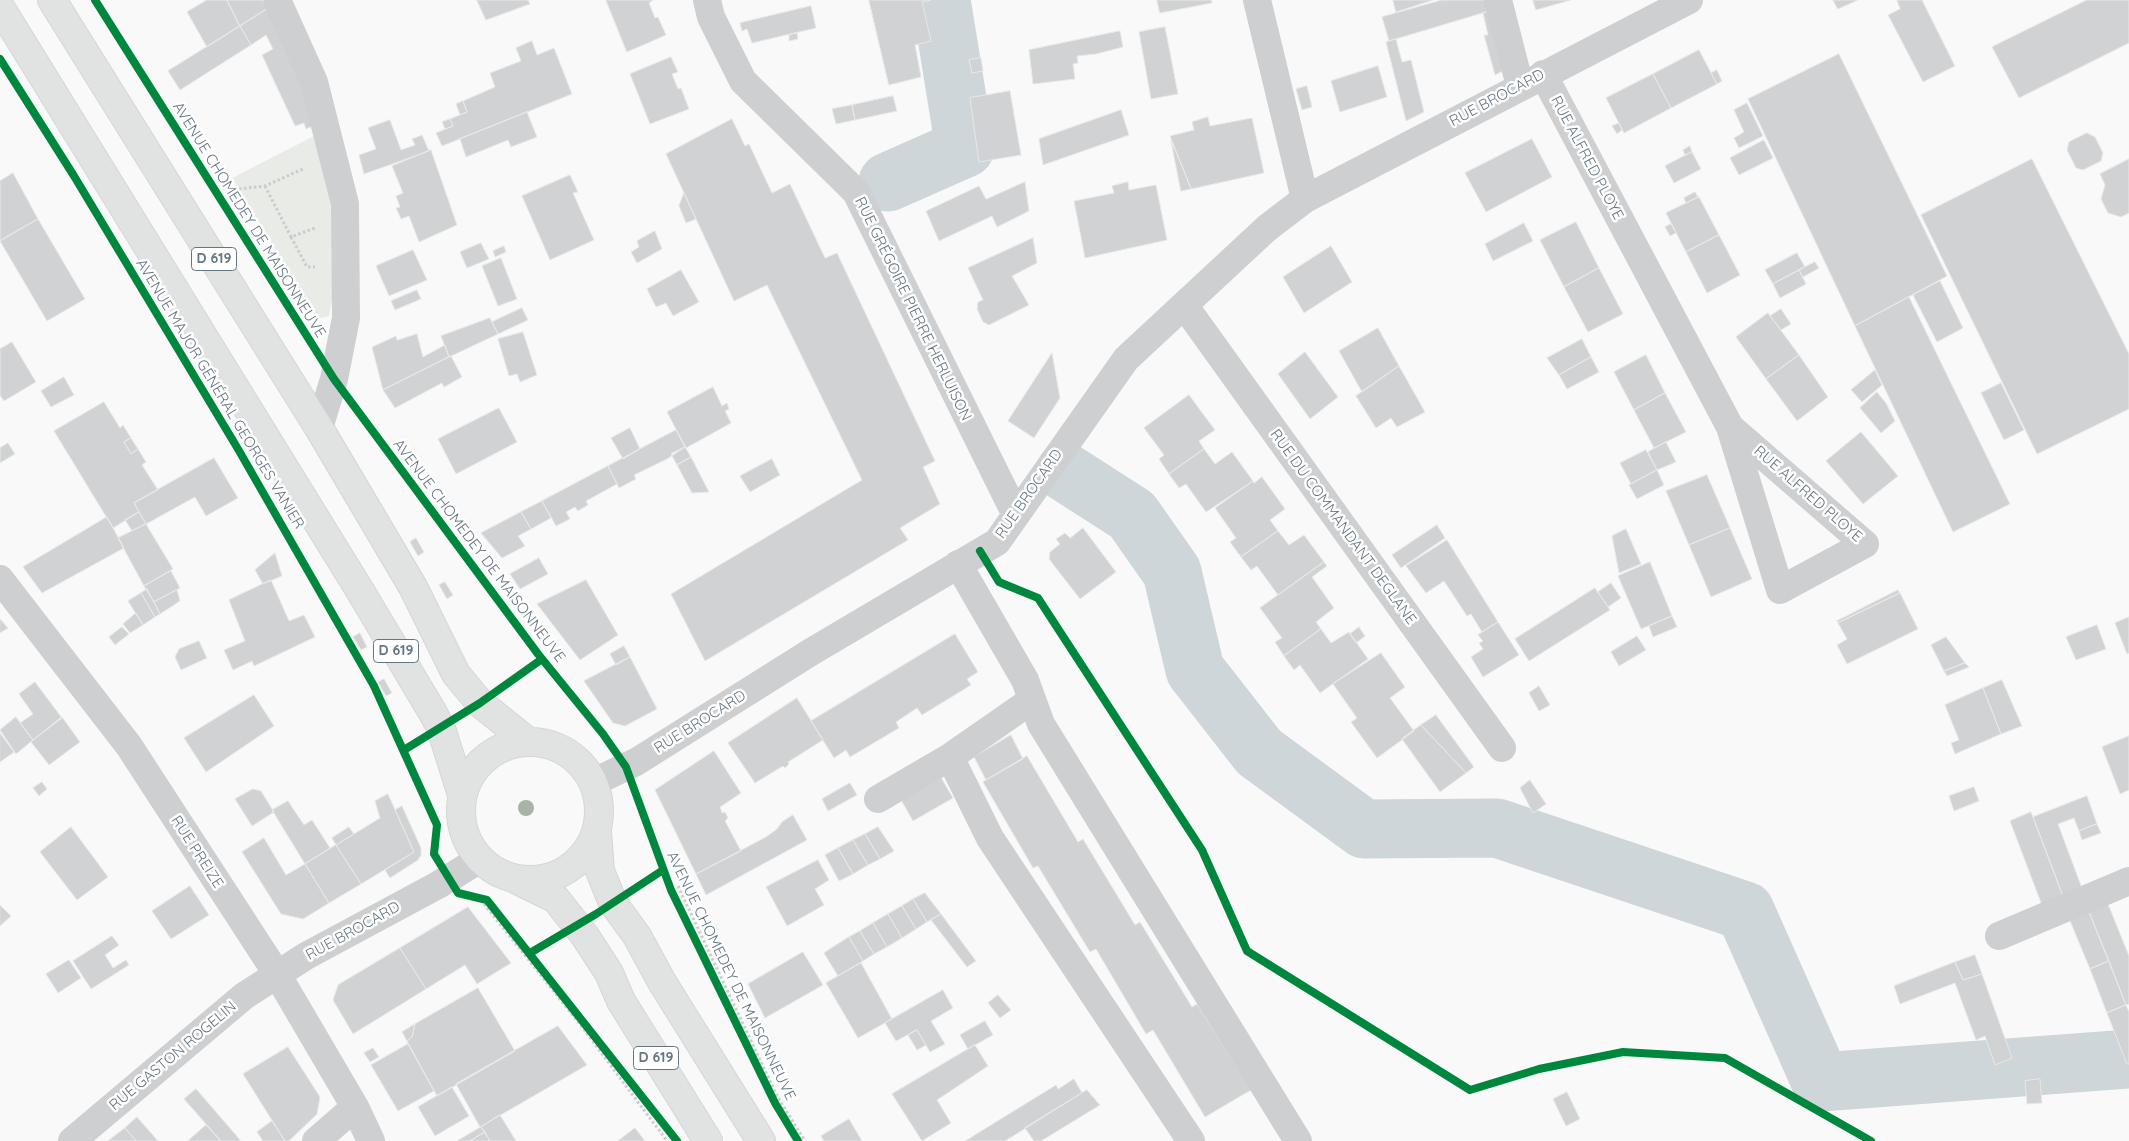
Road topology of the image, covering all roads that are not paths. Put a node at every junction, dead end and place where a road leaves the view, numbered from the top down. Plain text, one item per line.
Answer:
1 (52, 0) edge
2 (277, 0) edge
3 (707, 0) edge
4 (1257, 0) edge
5 (1498, 0) edge
6 (1689, 0) edge
7 (0, 7) edge
8 (1531, 80) junction
9 (1305, 199) junction
10 (1184, 305) junction
11 (1730, 427) junction
12 (319, 428) junction
13 (1015, 513) junction
14 (958, 564) junction
15 (0, 579) edge
16 (1032, 700) junction
17 (527, 741) junction
18 (1502, 748) dead end
19 (950, 757) junction
20 (594, 782) junction
21 (462, 795) junction
22 (878, 799) dead end
23 (597, 832) junction
24 (480, 859) junction
25 (515, 879) junction
26 (2129, 881) edge
27 (1999, 936) dead end
28 (277, 974) junction
29 (356, 1107) junction
30 (72, 1141) edge
31 (316, 1141) edge
32 (371, 1141) edge
33 (708, 1141) edge
34 (761, 1141) edge
35 (1191, 1141) edge
36 (1298, 1141) edge

1 - 12 main road, D 619
2 - 12 street
3 - 13 street, RUE GRÉGOIRE PIERRE HERLUISON
4 - 9 street
5 - 8 street, RUE ALFRED PLOYE
6 - 8 street, RUE BROCARD
7 - 21 main road, AVENUE MAJOR GÉNÉRAL GEORGES VANIER / D 619
8 - 9 street, RUE BROCARD
8 - 11 street, RUE ALFRED PLOYE
9 - 10 street, RUE BROCARD
10 - 13 street, RUE BROCARD
10 - 18 street, RUE DU COMMANDANT DEGLANE
11 - 11 street, RUE ALFRED PLOYE
12 - 17 main road, D 619
13 - 14 street, RUE BROCARD
14 - 16 street
14 - 20 street, RUE BROCARD
15 - 28 street, RUE PREIZE
16 - 19 street
16 - 36 street
17 - 20 main road
17 - 21 main road
19 - 22 street
19 - 35 street
20 - 23 main road
21 - 24 main road
23 - 25 main road
23 - 34 main road, D 619
24 - 25 main road
24 - 28 street, RUE BROCARD
25 - 33 main road, D 619
26 - 27 street
28 - 29 street, RUE PREIZE
28 - 30 street, RUE GASTON ROGELIN
29 - 31 street
29 - 32 street, RUE PREIZE

